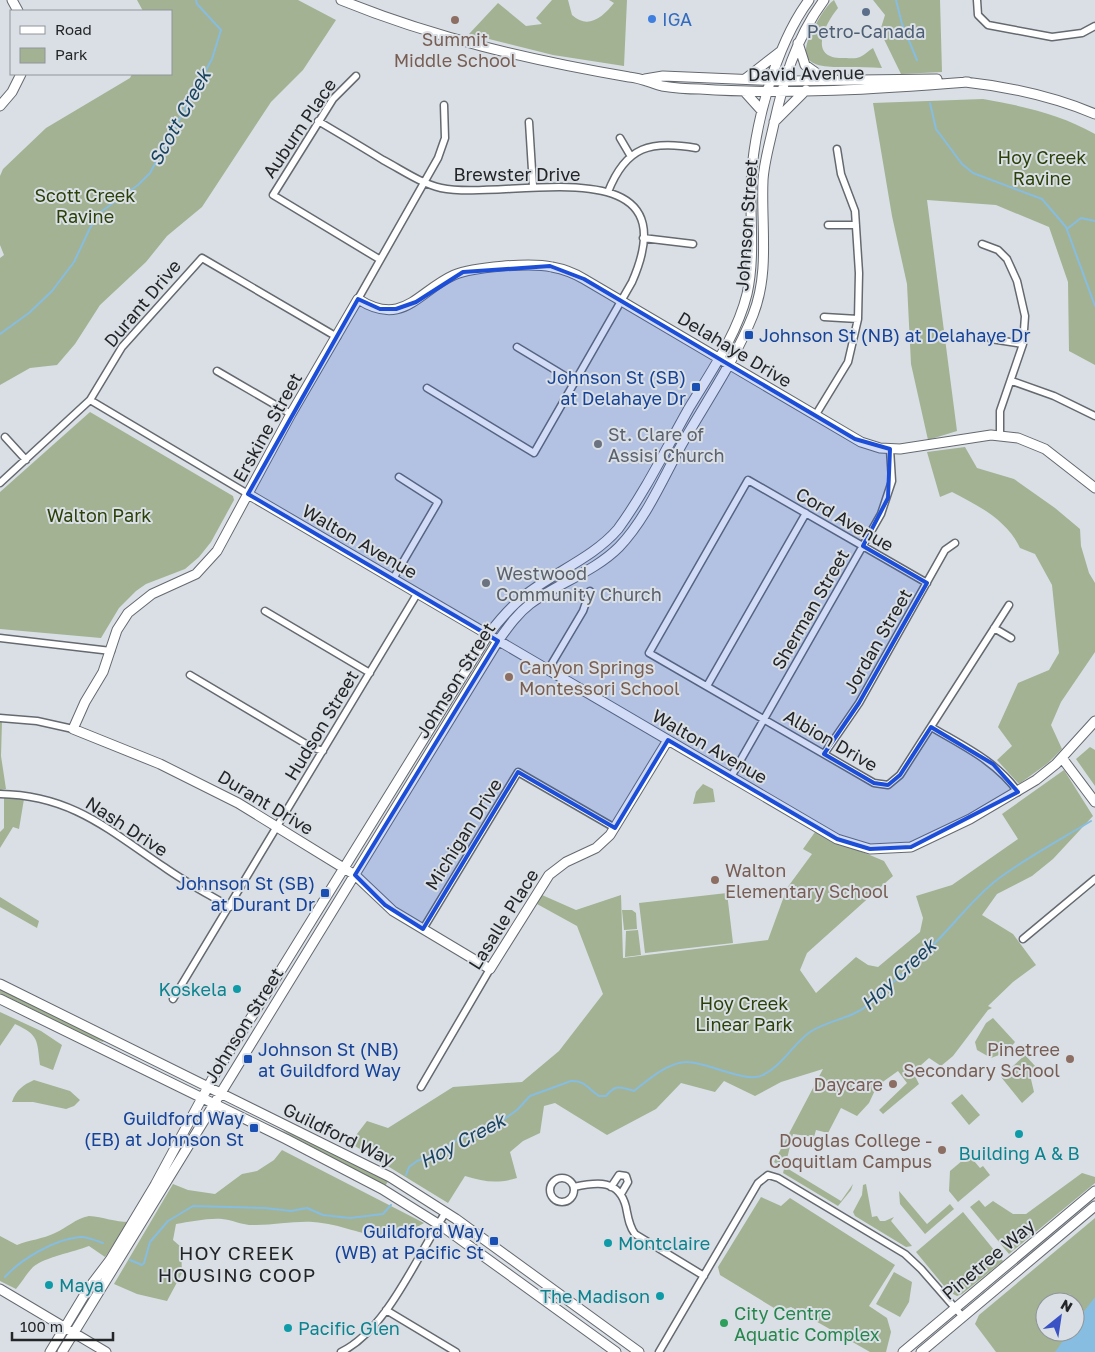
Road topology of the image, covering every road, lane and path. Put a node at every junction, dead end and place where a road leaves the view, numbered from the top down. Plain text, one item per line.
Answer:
1 (340, 0) edge
2 (809, 0) edge
3 (824, 0) edge
4 (977, 0) edge
5 (1095, 26) edge
6 (798, 43) junction
7 (781, 51) junction
8 (20, 75) edge
9 (356, 76) dead end
10 (645, 79) junction
11 (745, 79) junction
12 (772, 80) junction
13 (826, 80) junction
14 (784, 81) junction
15 (968, 82) junction
16 (769, 90) junction
17 (806, 90) junction
18 (744, 91) junction
19 (781, 91) junction
20 (444, 105) dead end
21 (0, 106) edge
22 (762, 111) junction
23 (1095, 114) edge
24 (318, 121) junction
25 (529, 122) dead end
26 (774, 122) junction
27 (620, 138) dead end
28 (696, 148) dead end
29 (836, 149) dead end
30 (630, 154) junction
31 (424, 182) junction
32 (532, 186) junction
33 (608, 192) junction
34 (828, 225) dead end
35 (856, 225) junction
36 (643, 238) junction
37 (693, 244) dead end
38 (982, 244) dead end
39 (379, 259) junction
40 (358, 299) junction
41 (622, 301) junction
42 (824, 317) dead end
43 (858, 319) junction
44 (337, 337) junction
45 (991, 339) dead end
46 (1023, 344) junction
47 (517, 346) dead end
48 (718, 358) junction
49 (729, 364) junction
50 (217, 371) dead end
51 (1012, 381) junction
52 (575, 382) junction
53 (427, 388) dead end
54 (90, 400) junction
55 (291, 414) junction
56 (815, 416) junction
57 (1095, 416) edge
58 (1000, 435) junction
59 (5, 437) dead end
60 (890, 450) junction
61 (26, 460) junction
62 (399, 477) dead end
63 (0, 482) edge
64 (1095, 488) edge
65 (248, 494) junction
66 (806, 513) junction
67 (956, 543) dead end
68 (863, 546) junction
69 (392, 579) junction
70 (927, 583) junction
71 (590, 591) dead end
72 (417, 594) junction
73 (1009, 605) dead end
74 (265, 612) dead end
75 (994, 628) junction
76 (488, 635) junction
77 (0, 638) edge
78 (1011, 638) dead end
79 (498, 640) junction
80 (110, 651) junction
81 (649, 653) joint
82 (548, 670) junction
83 (370, 673) junction
84 (190, 675) dead end
85 (707, 686) junction
86 (0, 718) edge
87 (764, 719) junction
88 (1095, 721) edge
89 (931, 727) junction
90 (73, 729) junction
91 (668, 740) junction
92 (323, 751) junction
93 (824, 754) junction
94 (1062, 758) junction
95 (731, 777) junction
96 (1018, 792) junction
97 (0, 794) edge
98 (1095, 802) edge
99 (277, 827) junction
100 (615, 828) junction
101 (345, 868) junction
102 (355, 875) junction
103 (1095, 879) edge
104 (230, 907) junction
105 (422, 929) junction
106 (1023, 939) dead end
107 (490, 969) junction
108 (0, 984) edge
109 (0, 999) edge
110 (173, 999) dead end
111 (207, 1086) junction
112 (421, 1087) dead end
113 (219, 1092) junction
114 (202, 1097) junction
115 (213, 1103) junction
116 (574, 1187) dead end
117 (612, 1187) junction
118 (1095, 1191) edge
119 (621, 1194) junction
120 (1095, 1206) edge
121 (446, 1212) junction
122 (438, 1224) junction
123 (704, 1276) junction
124 (0, 1289) edge
125 (955, 1308) junction
126 (386, 1310) junction
127 (963, 1317) junction
128 (65, 1327) junction
129 (74, 1333) junction
130 (50, 1352) edge
131 (62, 1352) edge
132 (106, 1352) edge
133 (341, 1352) edge
134 (456, 1352) edge
135 (616, 1352) edge
136 (639, 1352) edge
137 (659, 1352) edge
138 (903, 1352) edge
139 (921, 1352) edge

1 - 10 main road, David Avenue
2 - 7 main road, Johnson Street
3 - 6 main road, Johnson Street
4 - 5 street
6 - 13 main road
6 - 14 main road, Johnson Street
7 - 11 main road
7 - 12 main road, Johnson Street
8 - 21 main road
9 - 24 street, Auburn Place
10 - 11 main road, David Avenue
10 - 18 main road, David Avenue
11 - 12 main road, David Avenue
12 - 14 main road, David Avenue
12 - 16 main road, Johnson Street
13 - 14 main road, David Avenue
13 - 15 main road, David Avenue
14 - 19 main road, Johnson Street
15 - 17 main road, David Avenue
15 - 23 main road, David Avenue
16 - 18 main road, David Avenue
16 - 19 main road, David Avenue
16 - 22 main road, Johnson Street
17 - 19 main road, David Avenue
17 - 26 main road
18 - 22 main road
19 - 26 main road, Johnson Street
20 - 31 street, Erskine Street
22 - 48 main road, Johnson Street
24 - 31 street, Brewster Drive
24 - 39 street, Auburn Place
25 - 32 street
26 - 49 main road, Johnson Street
27 - 30 street
28 - 30 street
29 - 35 street
30 - 33 street
31 - 32 street, Brewster Drive
31 - 39 street, Erskine Street
32 - 33 street, Brewster Drive
33 - 36 street, Brewster Drive
34 - 35 street
35 - 43 street
36 - 37 street
36 - 41 street, Brewster Drive
38 - 46 street
39 - 40 street, Erskine Street
40 - 41 main road, Delahaye Drive
40 - 44 main road, Erskine Street
41 - 48 main road, Delahaye Drive
41 - 52 street, Brewster Drive
42 - 43 street
43 - 56 street
44 - 54 street, Durant Drive
44 - 55 main road, Erskine Street
45 - 46 street
46 - 51 street
47 - 52 street
48 - 49 main road, Delahaye Drive
48 - 76 main road, Johnson Street
49 - 56 main road, Delahaye Drive
49 - 79 main road, Johnson Street
50 - 55 street
51 - 57 street
51 - 58 street
52 - 53 street, Brewster Drive
54 - 61 street, Durant Drive
54 - 65 street, Walton Avenue
55 - 65 main road, Erskine Street
56 - 60 main road, Delahaye Drive
58 - 60 main road, Delahaye Drive
58 - 64 main road, Delahaye Drive
59 - 61 street
60 - 68 street, Sherman Street
61 - 63 street, Durant Drive
62 - 69 street
65 - 69 main road, Walton Avenue
65 - 80 main road, Erskine Street
66 - 68 street, Cord Avenue
66 - 81 street, Cord Avenue
66 - 85 street
67 - 70 street, Jordan Street
68 - 70 street, Cord Avenue
68 - 87 street, Sherman Street
69 - 72 main road, Walton Avenue
70 - 93 street, Jordan Street
71 - 82 street
72 - 76 main road, Walton Avenue
72 - 83 street, Hudson Street
73 - 75 street, Albion Drive
74 - 83 street
75 - 78 street
75 - 89 street, Albion Drive
76 - 79 main road, Walton Avenue
76 - 101 main road, Johnson Street
77 - 80 street
79 - 82 main road, Walton Avenue
79 - 102 main road, Johnson Street
80 - 90 main road, Erskine Street
81 - 85 street, Albion Drive
82 - 91 main road, Walton Avenue
83 - 92 street, Hudson Street
84 - 92 street
85 - 87 street, Albion Drive
86 - 90 street, Durant Drive
87 - 93 street, Albion Drive
87 - 95 street, Sherman Street
88 - 94 main road
89 - 93 street, Albion Drive
89 - 96 street
90 - 99 main road, Durant Drive
91 - 95 main road, Walton Avenue
91 - 100 main road, Lasalle Place
92 - 99 street, Hudson Street
94 - 96 main road, Walton Avenue
94 - 98 main road
95 - 96 main road, Walton Avenue
97 - 104 street, Nash Drive
99 - 101 main road, Durant Drive
99 - 104 street, Hudson Street
100 - 105 street, Michigan Drive
100 - 107 main road, Lasalle Place
101 - 102 main road, Durant Drive
101 - 111 main road, Johnson Street
102 - 105 main road, Durant Drive
102 - 113 main road, Johnson Street
103 - 106 street
104 - 110 street, Hudson Street
105 - 107 main road, Durant Drive
107 - 112 street, Lasalle Place
108 - 111 main road, Guildford Way
109 - 114 main road, Guildford Way
111 - 113 main road, Guildford Way
111 - 114 main road, Johnson Street
113 - 115 main road, Johnson Street
113 - 121 main road, Guildford Way
114 - 115 main road, Guildford Way
114 - 128 main road, Johnson Street
115 - 122 main road, Guildford Way
115 - 129 main road, Johnson Street
116 - 117 street
117 - 119 street
117 - 119 street
118 - 125 main road, Pinetree Way
119 - 123 street
120 - 127 main road, Pinetree Way
121 - 122 street
121 - 136 main road, Guildford Way
122 - 126 street
122 - 135 main road, Guildford Way
123 - 125 street
123 - 137 street
124 - 128 main road
125 - 127 street
125 - 138 main road, Pinetree Way
126 - 133 street
126 - 134 street
127 - 139 main road, Pinetree Way
128 - 129 main road
128 - 130 main road, Johnson Street
129 - 131 main road, Johnson Street
129 - 132 main road

